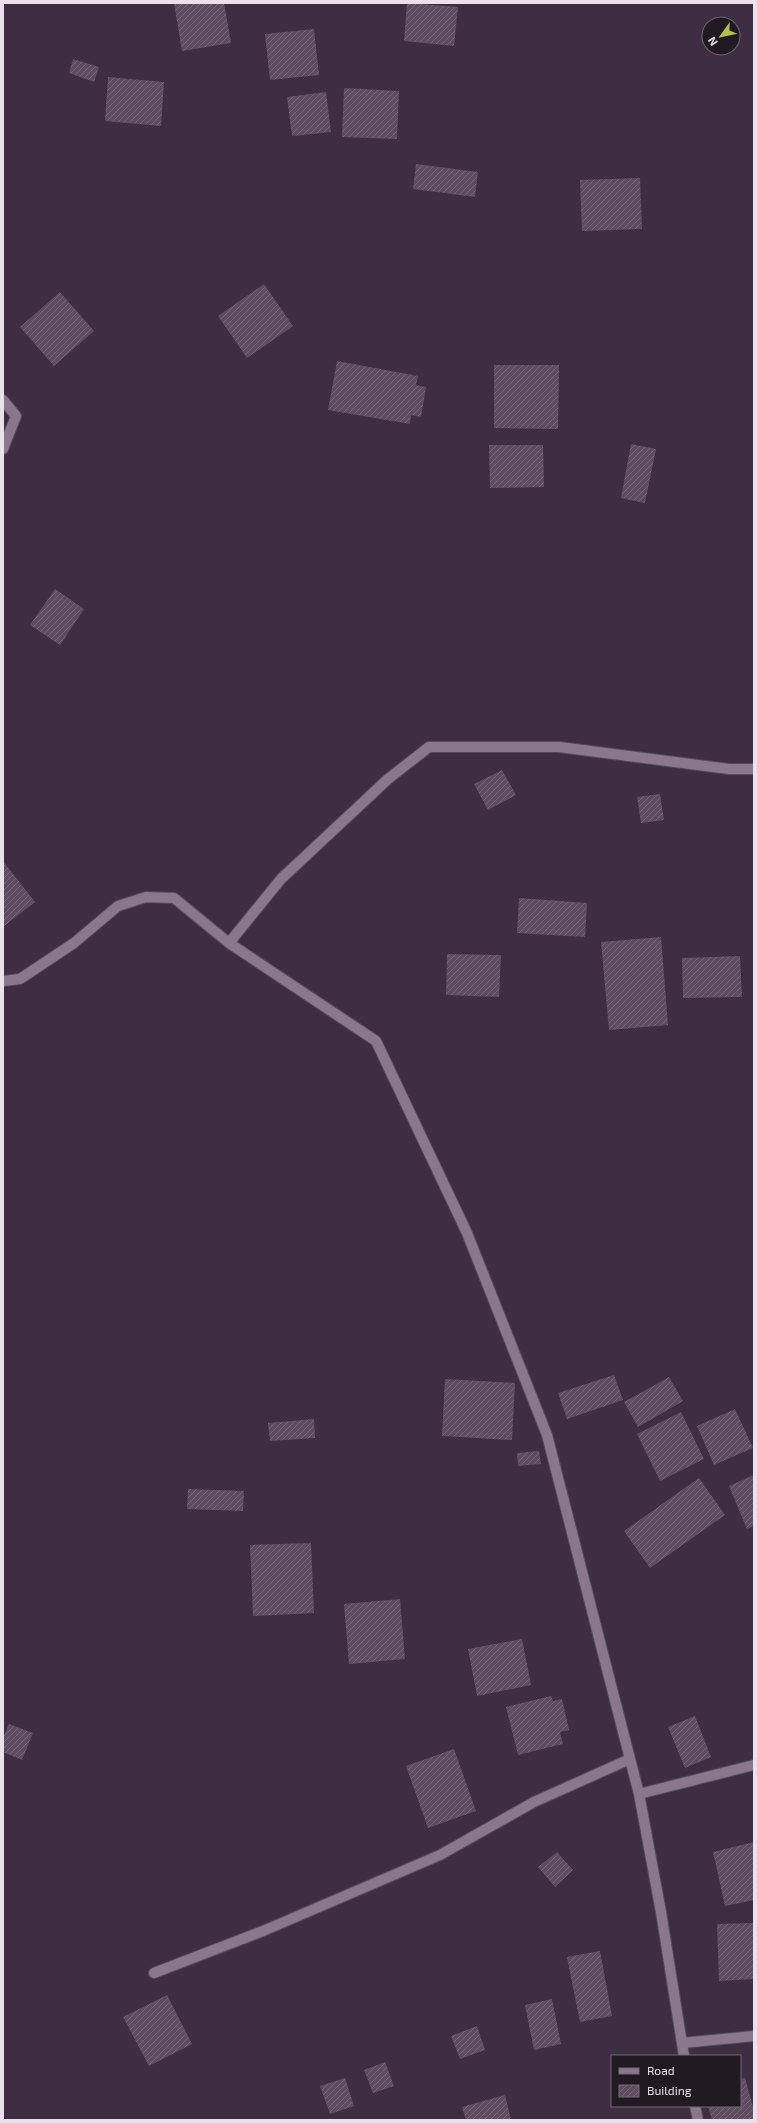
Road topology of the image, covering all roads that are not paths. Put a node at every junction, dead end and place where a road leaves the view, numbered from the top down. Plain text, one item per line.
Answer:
1 (3, 400) edge
2 (3, 449) edge
3 (754, 769) edge
4 (230, 943) junction
5 (3, 981) edge
6 (630, 1759) junction
7 (754, 1765) edge
8 (639, 1794) junction
9 (154, 1973) dead end
10 (754, 2036) edge
11 (682, 2043) junction
12 (684, 2055) edge
13 (695, 2107) edge
14 (698, 2120) edge

1 - 2 street
3 - 4 street
4 - 5 street
4 - 6 street
6 - 8 street
6 - 9 street
7 - 8 street
8 - 11 street
10 - 11 street
11 - 12 street
13 - 14 street

